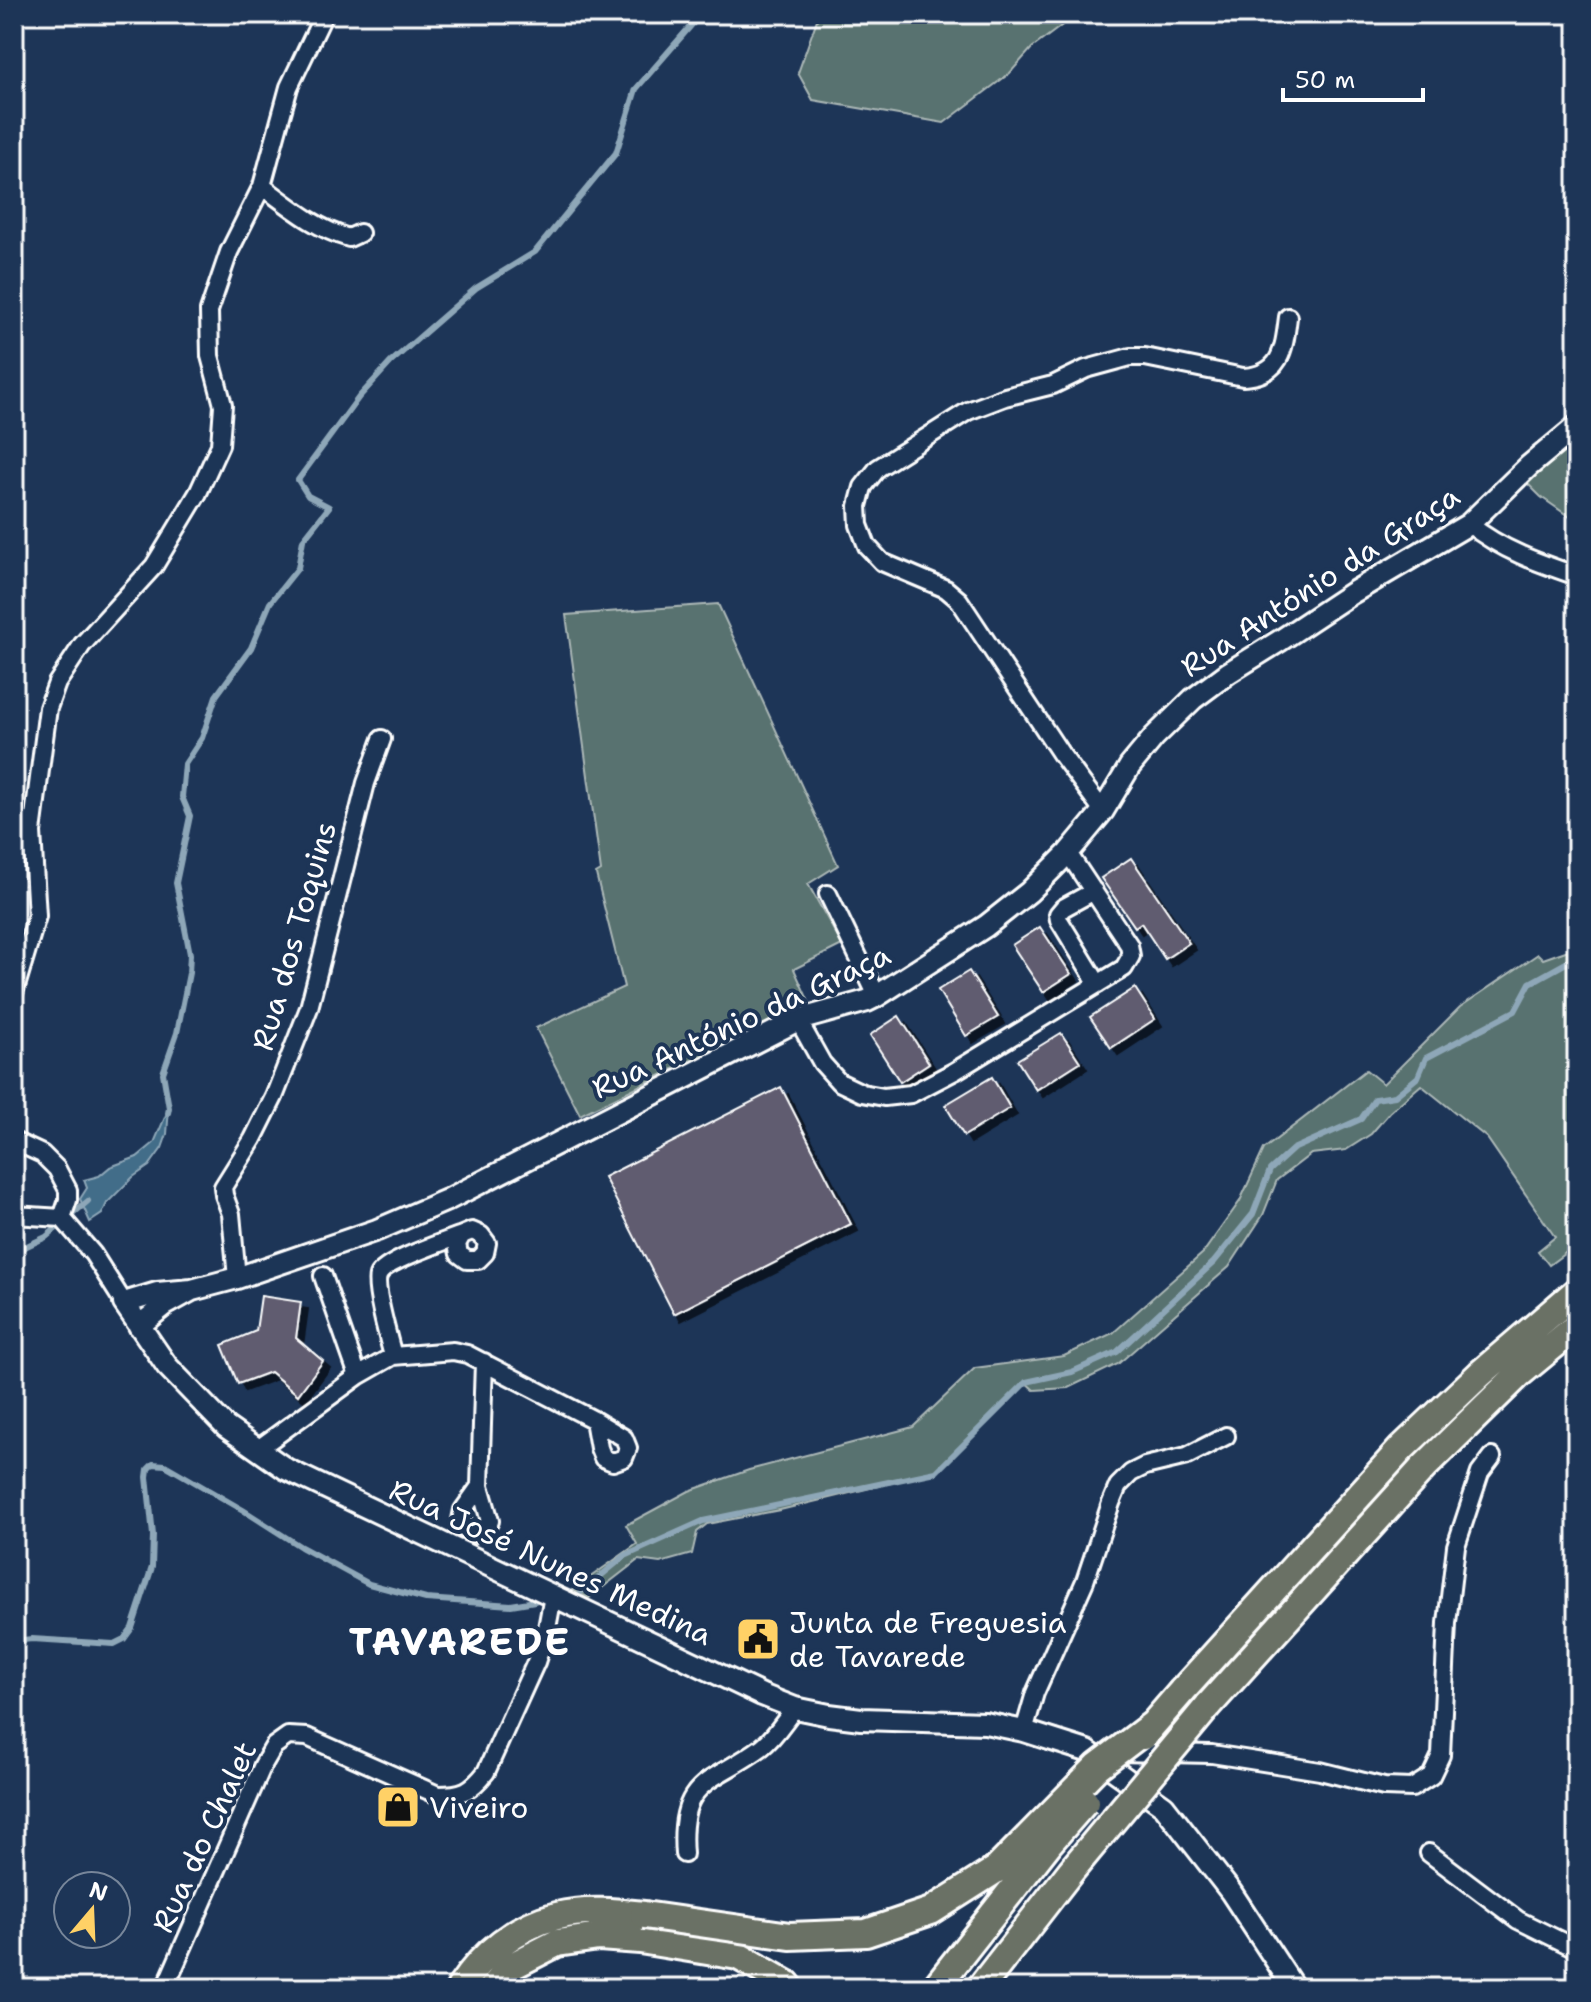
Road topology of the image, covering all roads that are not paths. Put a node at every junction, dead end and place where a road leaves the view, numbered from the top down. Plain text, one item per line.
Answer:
1 (324, 14) edge
2 (262, 186) junction
3 (360, 233) dead end
4 (1288, 317) dead end
5 (1577, 426) edge
6 (1469, 524) junction
7 (1577, 576) edge
8 (382, 739) dead end
9 (1103, 811) junction
10 (1068, 853) junction
11 (1094, 891) junction
12 (828, 894) dead end
13 (1098, 984) junction
14 (14, 993) edge
15 (877, 996) junction
16 (798, 1020) junction
17 (14, 1141) edge
18 (14, 1215) edge
19 (62, 1218) junction
20 (462, 1235) dead end
21 (323, 1276) dead end
22 (237, 1278) junction
23 (192, 1290) junction
24 (1577, 1291) edge
25 (124, 1303) junction
26 (139, 1326) junction
27 (1577, 1326) edge
28 (393, 1356) junction
29 (484, 1362) junction
30 (358, 1376) junction
31 (594, 1420) dead end
32 (1226, 1436) dead end
33 (258, 1449) junction
34 (1492, 1457) dead end
35 (480, 1486) dead end
36 (553, 1596) junction
37 (795, 1708) junction
38 (1152, 1725) junction
39 (1024, 1731) junction
40 (1087, 1751) junction
41 (1429, 1853) dead end
42 (684, 1854) dead end
43 (642, 1928) junction
44 (1577, 1949) edge
45 (165, 1988) edge
46 (460, 1988) edge
47 (493, 1988) edge
48 (790, 1988) edge
49 (935, 1988) edge
50 (980, 1988) edge
51 (1294, 1988) edge

1 - 2 street
2 - 3 street
2 - 14 street
4 - 9 street
5 - 6 street, Rua António da Graça
6 - 7 street
6 - 9 street, Rua António da Graça
8 - 22 street, Rua dos Toquins
9 - 10 street, Rua António da Graça
10 - 11 street
10 - 15 street, Rua António da Graça
11 - 13 street
11 - 13 street
12 - 15 street
13 - 16 street
15 - 16 street, Rua António da Graça
16 - 22 street, Rua António da Graça
17 - 19 street
18 - 19 street
19 - 25 street
20 - 28 street
21 - 30 street
22 - 23 street, Rua António da Graça
23 - 25 street, Rua António da Graça
23 - 26 street, Rua António da Graça
24 - 38 main road, bridge
25 - 26 street, Rua José Nunes Medina
26 - 33 street, Rua José Nunes Medina
27 - 50 main road, bridge
28 - 29 street
28 - 30 street
29 - 31 street
29 - 35 street
30 - 33 street
32 - 39 street
33 - 36 street, Rua José Nunes Medina
34 - 40 street
36 - 37 street, Rua José Nunes Medina
36 - 45 street, Rua do Chalet
37 - 39 street, Rua José Nunes Medina
37 - 42 street
38 - 43 main road, bridge
38 - 49 main road, bridge
39 - 40 street, Rua José Nunes Medina
40 - 51 street, Rua José Nunes Medina
41 - 44 street
43 - 46 main road
43 - 47 main road
43 - 48 main road

